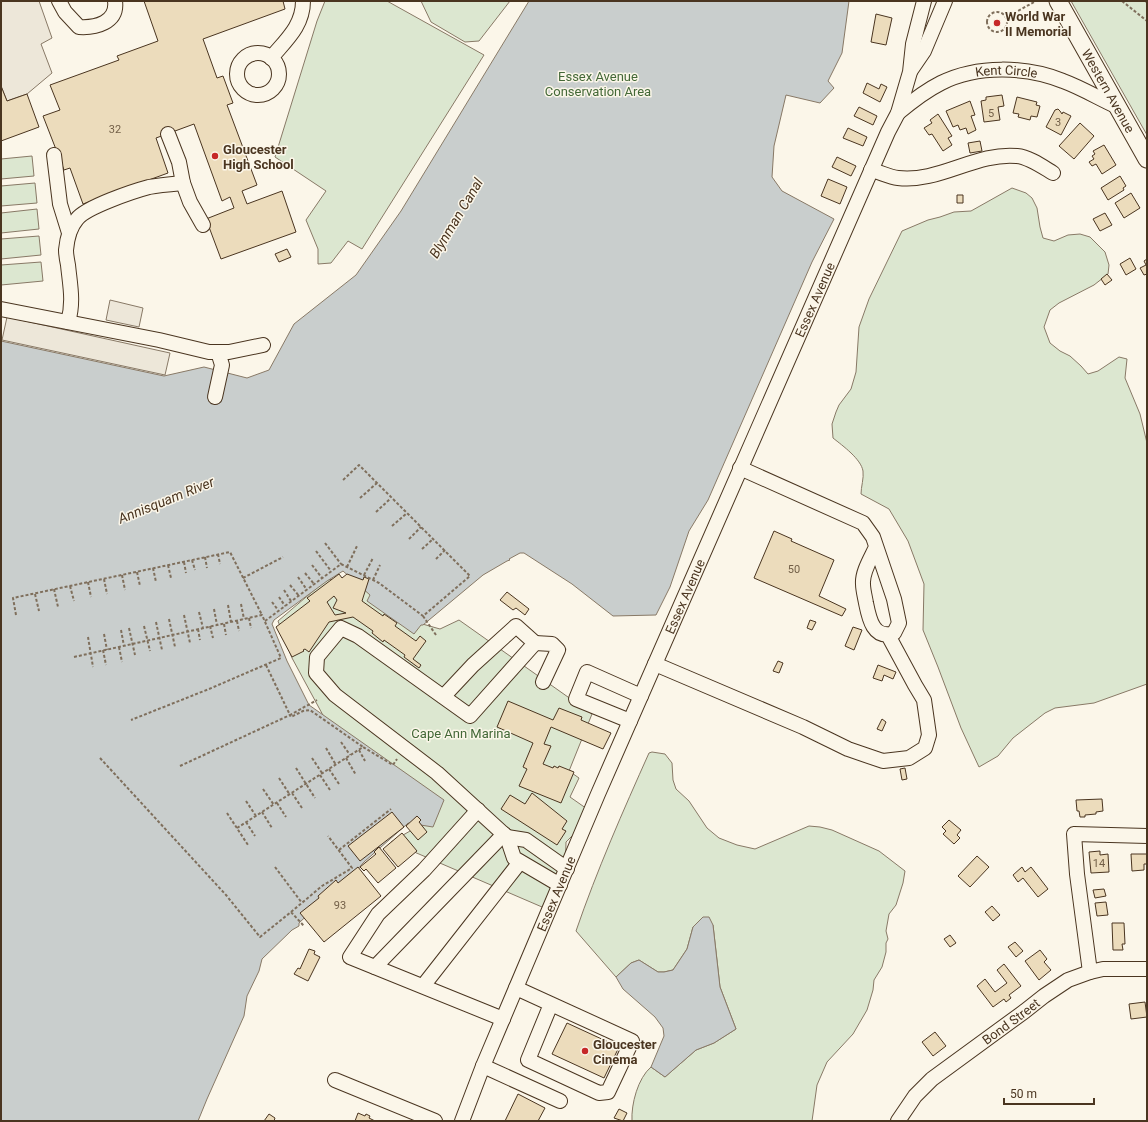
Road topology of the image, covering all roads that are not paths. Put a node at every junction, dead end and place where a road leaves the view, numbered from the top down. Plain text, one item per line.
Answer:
1 (59, 1) edge
2 (115, 1) edge
3 (303, 1) edge
4 (924, 1) edge
5 (945, 1) edge
6 (1058, 1) edge
7 (271, 58) dead end
8 (910, 72) junction
9 (1118, 107) junction
10 (898, 113) junction
11 (168, 134) dead end
12 (54, 155) dead end
13 (1147, 159) edge
14 (872, 170) junction
15 (1053, 173) dead end
16 (183, 183) junction
17 (203, 225) dead end
18 (69, 233) junction
19 (1, 309) edge
20 (68, 322) junction
21 (263, 345) dead end
22 (218, 352) junction
23 (215, 397) dead end
24 (740, 468) junction
25 (876, 547) junction
26 (888, 635) junction
27 (535, 643) junction
28 (655, 664) junction
29 (543, 682) dead end
30 (641, 696) junction
31 (442, 697) junction
32 (630, 720) junction
33 (478, 810) junction
34 (505, 835) junction
35 (1147, 836) edge
36 (520, 862) junction
37 (567, 869) junction
38 (560, 885) junction
39 (375, 967) junction
40 (1147, 969) edge
41 (1090, 972) junction
42 (422, 986) junction
43 (516, 988) junction
44 (551, 1004) junction
45 (503, 1019) junction
46 (483, 1066) junction
47 (335, 1080) dead end
48 (560, 1101) dead end
49 (435, 1121) edge
50 (462, 1121) edge
51 (898, 1121) edge

1 - 2 street
3 - 7 street
4 - 8 street, Essex Avenue
5 - 8 street, Essex Avenue
6 - 9 main road, Western Avenue
8 - 10 street, Essex Avenue
9 - 10 street, Kent Circle
9 - 13 main road, Western Avenue
10 - 14 street, Essex Avenue
11 - 16 street
12 - 18 street
14 - 15 street
14 - 24 street, Essex Avenue
16 - 17 street
16 - 18 street
18 - 20 street
19 - 20 street
20 - 22 street
21 - 22 street
22 - 23 street
24 - 25 street
24 - 28 street, Essex Avenue
25 - 26 street
25 - 26 street
26 - 28 street
27 - 29 street
27 - 31 street
27 - 31 street
28 - 30 street, Essex Avenue
30 - 32 street, Essex Avenue
30 - 32 street
31 - 33 street
32 - 37 street, Essex Avenue
33 - 34 street
33 - 39 street
34 - 36 street
34 - 37 street
34 - 39 street
35 - 41 street
36 - 38 street
36 - 42 street
37 - 38 street, Essex Avenue
38 - 43 street, Essex Avenue
39 - 42 street
40 - 41 street, Bond Street
41 - 51 street, Bond Street
42 - 45 street
43 - 44 street
43 - 45 street, Essex Avenue
44 - 44 street
45 - 46 street, Essex Avenue
46 - 48 street
46 - 50 street, Essex Avenue
47 - 49 street

